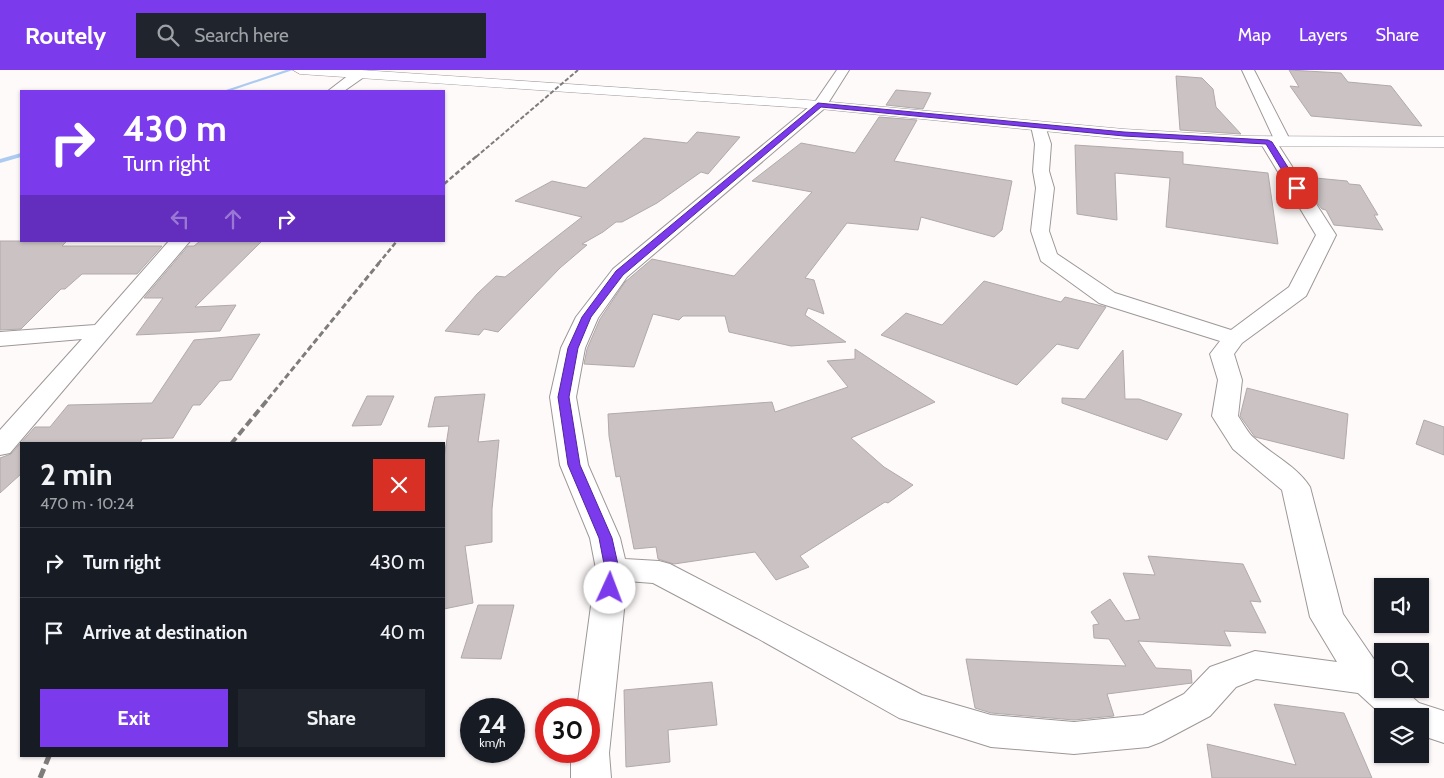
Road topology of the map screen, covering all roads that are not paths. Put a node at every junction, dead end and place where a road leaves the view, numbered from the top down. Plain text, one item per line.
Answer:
1 (300, 70) edge
2 (843, 70) edge
3 (1248, 70) edge
4 (359, 74) junction
5 (336, 90) edge
6 (820, 105) junction
7 (1039, 126) junction
8 (1275, 141) junction
9 (1444, 142) edge
10 (179, 242) edge
11 (100, 331) junction
12 (1234, 338) junction
13 (0, 339) edge
14 (0, 447) edge
15 (612, 569) junction
16 (1368, 680) junction
17 (1399, 708) edge
18 (1429, 722) edge
19 (1444, 727) edge
20 (591, 778) edge

1 - 4 street
2 - 6 street
3 - 8 street
4 - 5 street
4 - 6 street
6 - 7 street
6 - 15 street
7 - 8 street
7 - 12 street
8 - 9 street
8 - 12 street
10 - 11 street
11 - 13 street
11 - 14 street
12 - 16 street
15 - 16 street
15 - 20 street
16 - 17 street
18 - 19 street

